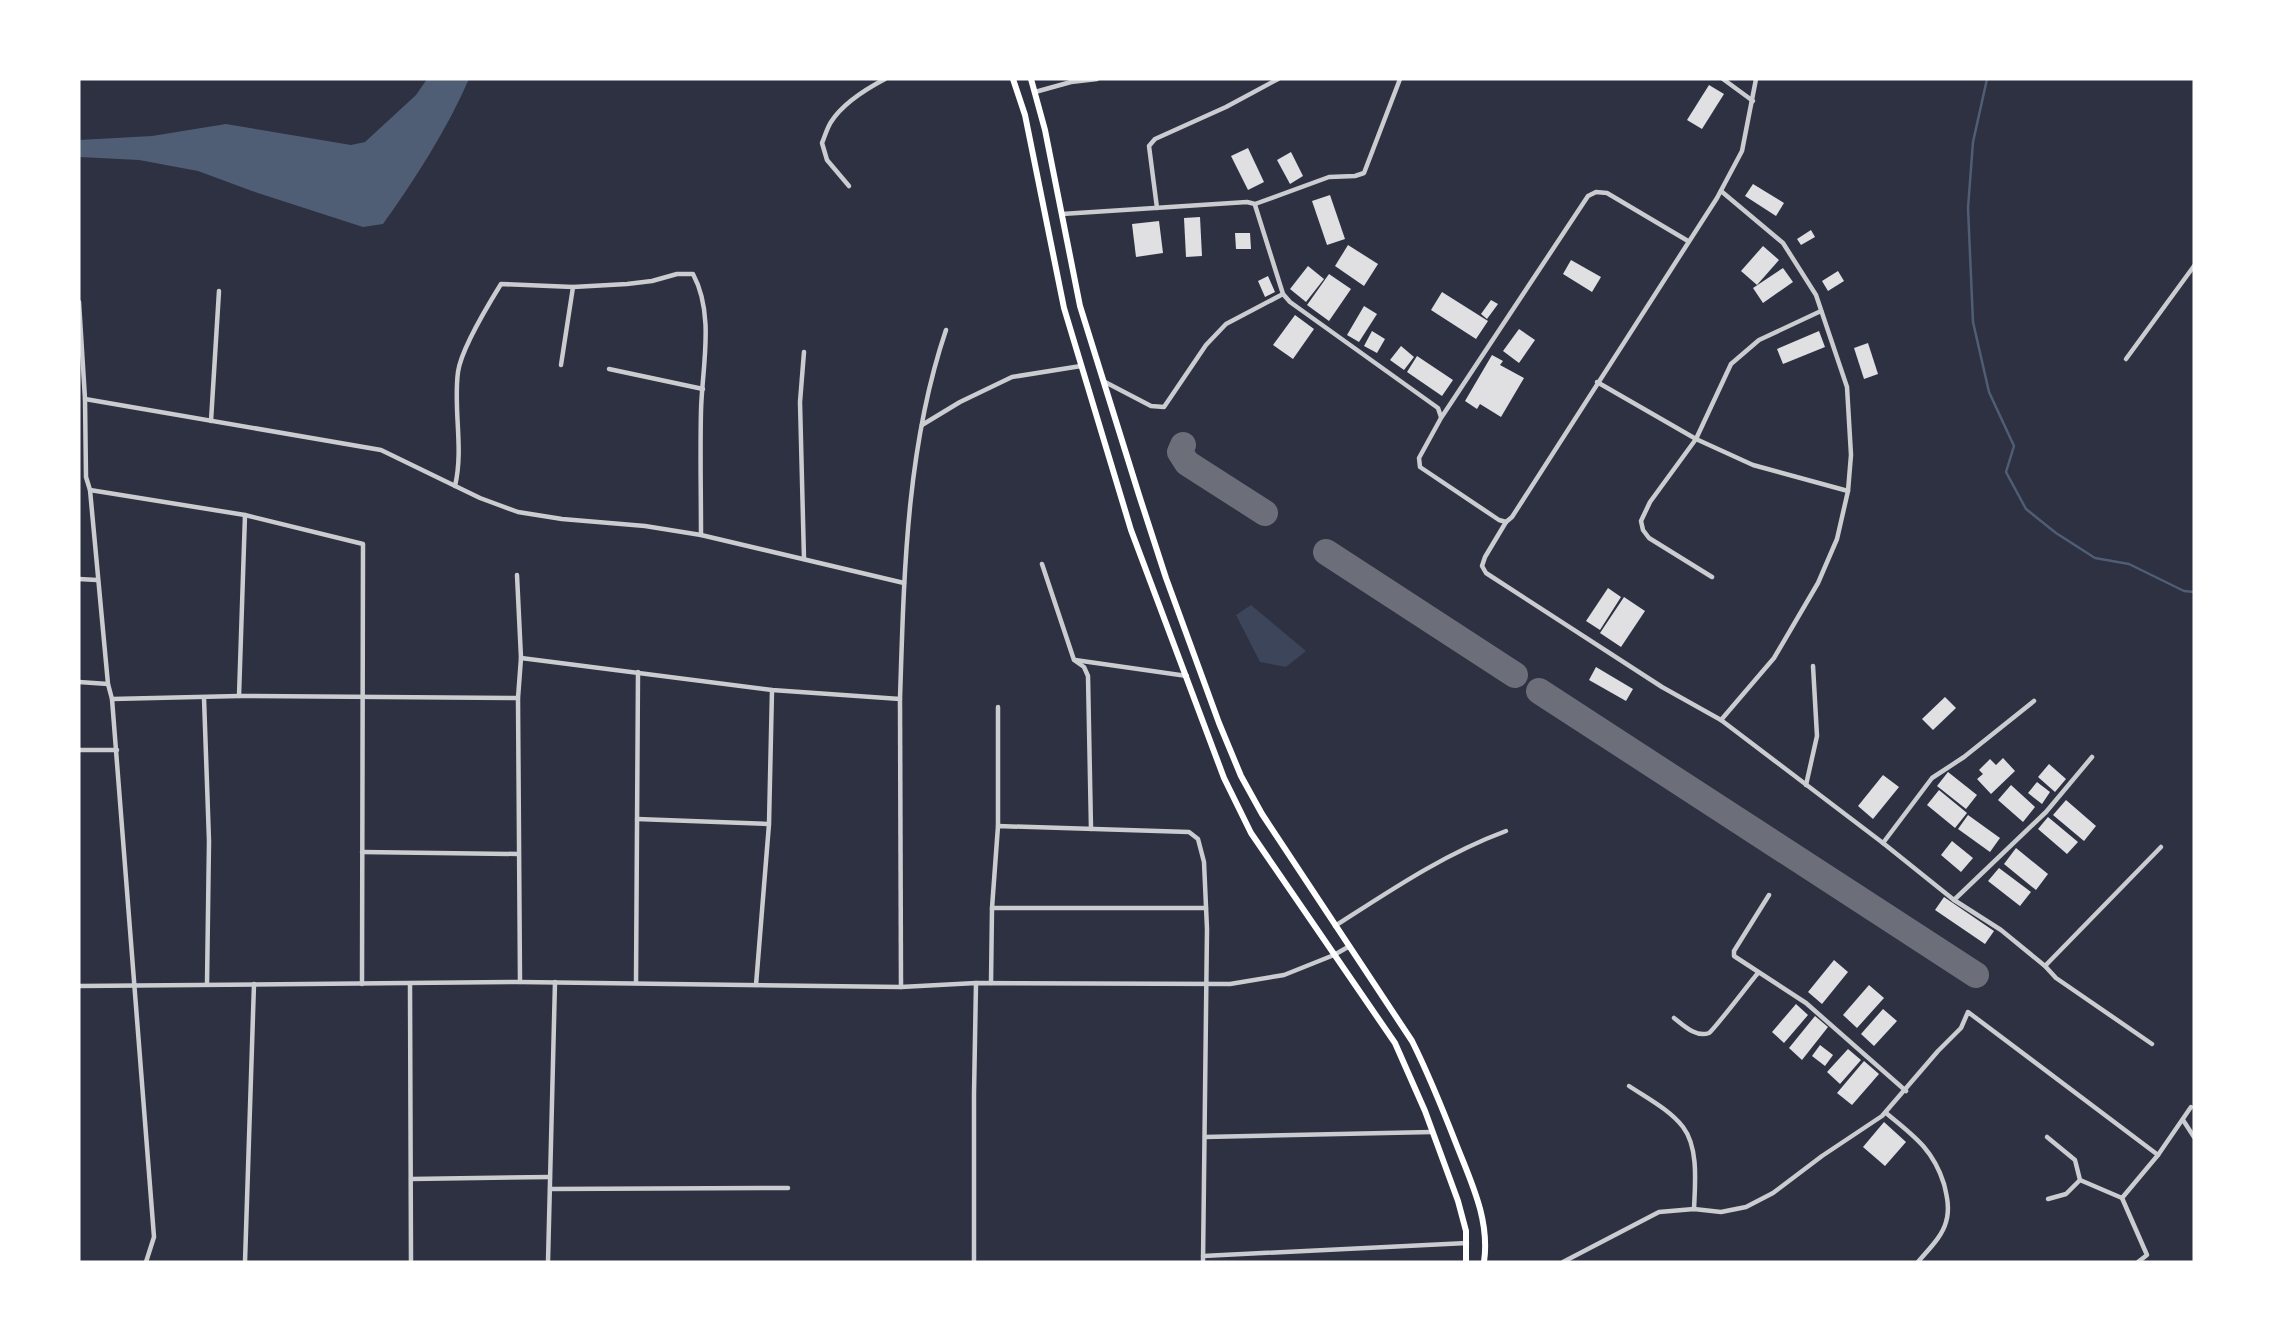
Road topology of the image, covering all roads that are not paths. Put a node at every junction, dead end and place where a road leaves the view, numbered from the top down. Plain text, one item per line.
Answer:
1 (885, 79) edge
2 (1013, 79) edge
3 (1031, 79) edge
4 (1097, 79) edge
5 (1278, 79) edge
6 (1400, 79) edge
7 (1723, 79) edge
8 (1756, 79) edge
9 (1035, 92) junction
10 (1753, 101) junction
11 (849, 186) dead end
12 (1721, 191) junction
13 (1255, 204) junction
14 (1157, 208) junction
15 (1062, 214) junction
16 (1688, 241) junction
17 (2194, 266) edge
18 (573, 287) junction
19 (219, 291) dead end
20 (1283, 294) junction
21 (79, 302) edge
22 (1821, 311) junction
23 (946, 330) dead end
24 (804, 352) dead end
25 (2126, 359) dead end
26 (561, 365) dead end
27 (1081, 366) junction
28 (609, 369) dead end
29 (1103, 381) junction
30 (1597, 382) junction
31 (704, 389) junction
32 (85, 399) junction
33 (1441, 418) junction
34 (211, 421) junction
35 (921, 425) junction
36 (1696, 439) junction
37 (79, 477) edge
38 (86, 477) junction
39 (455, 485) junction
40 (90, 490) junction
41 (1848, 491) junction
42 (245, 515) junction
43 (1506, 522) junction
44 (701, 536) junction
45 (804, 559) junction
46 (1042, 564) dead end
47 (517, 575) dead end
48 (1712, 577) dead end
49 (1166, 578) junction
50 (79, 579) edge
51 (97, 580) junction
52 (904, 583) junction
53 (1152, 584) junction
54 (521, 658) junction
55 (1074, 660) junction
56 (1813, 666) dead end
57 (638, 672) junction
58 (1187, 676) junction
59 (79, 682) edge
60 (108, 684) junction
61 (772, 690) junction
62 (240, 696) junction
63 (363, 697) junction
64 (204, 698) junction
65 (518, 698) junction
66 (112, 699) junction
67 (900, 699) junction
68 (2034, 701) dead end
69 (999, 707) dead end
70 (1721, 720) junction
71 (79, 750) edge
72 (117, 750) junction
73 (2092, 757) dead end
74 (1806, 785) junction
75 (638, 819) junction
76 (769, 824) junction
77 (999, 826) junction
78 (1091, 829) junction
79 (1506, 831) dead end
80 (1883, 843) junction
81 (2161, 847) dead end
82 (362, 852) junction
83 (518, 854) junction
84 (1769, 895) dead end
85 (1954, 900) junction
86 (992, 908) junction
87 (1206, 908) junction
88 (1335, 926) junction
89 (1348, 947) junction
90 (1334, 955) junction
91 (2045, 966) junction
92 (1758, 973) junction
93 (520, 982) junction
94 (555, 982) junction
95 (636, 983) junction
96 (976, 983) junction
97 (991, 983) junction
98 (134, 984) junction
99 (207, 984) junction
100 (254, 984) junction
101 (362, 984) junction
102 (410, 984) junction
103 (1206, 984) junction
104 (756, 985) junction
105 (79, 986) edge
106 (901, 987) junction
107 (1674, 1018) dead end
108 (2152, 1044) dead end
109 (1629, 1086) dead end
110 (1906, 1091) junction
111 (2191, 1107) dead end
112 (1886, 1113) junction
113 (2182, 1120) junction
114 (1433, 1132) junction
115 (1205, 1137) junction
116 (2048, 1137) dead end
117 (2194, 1138) edge
118 (2158, 1155) junction
119 (550, 1177) junction
120 (411, 1179) junction
121 (2080, 1180) junction
122 (788, 1188) dead end
123 (550, 1189) junction
124 (2122, 1198) junction
125 (2048, 1199) dead end
126 (1694, 1209) junction
127 (1467, 1243) junction
128 (1203, 1259) edge
129 (146, 1262) edge
130 (245, 1262) edge
131 (411, 1262) edge
132 (548, 1262) edge
133 (974, 1262) edge
134 (1466, 1262) edge
135 (1485, 1262) edge
136 (1563, 1262) edge
137 (1918, 1262) edge
138 (2138, 1262) edge

1 - 11 street
2 - 27 main road
3 - 9 main road
4 - 9 street
5 - 14 street
6 - 13 street
7 - 10 street
8 - 10 street
9 - 15 main road
10 - 12 street
12 - 16 street
12 - 22 street
13 - 14 street
13 - 20 street
14 - 15 street
15 - 29 main road
16 - 30 street
16 - 33 street
17 - 25 street
18 - 26 street
18 - 31 street
18 - 39 street
19 - 34 street
20 - 29 street
20 - 33 street
21 - 32 street
22 - 36 street
22 - 41 street
23 - 35 street
24 - 45 street
27 - 35 street
27 - 53 main road
28 - 31 street
29 - 49 main road
30 - 36 street
30 - 43 street
31 - 44 street
32 - 34 street
32 - 38 street
33 - 43 street
34 - 39 street
35 - 52 street
36 - 41 street
36 - 48 street
37 - 38 street
38 - 40 street
39 - 44 street
40 - 42 street
40 - 51 street
41 - 70 street
42 - 62 street
42 - 63 street
43 - 70 street
44 - 45 street
45 - 52 street
46 - 55 street
47 - 54 street
49 - 53 main road
49 - 88 main road
50 - 51 street
51 - 60 street
52 - 67 street
53 - 58 main road
54 - 57 street
54 - 65 street
55 - 58 street
55 - 78 street
56 - 74 street
57 - 61 street
57 - 75 street
58 - 90 main road
59 - 60 street
60 - 66 street
61 - 67 street
61 - 76 street
62 - 63 street
62 - 64 street
63 - 65 street
63 - 82 street
64 - 66 street
64 - 99 street
65 - 83 street
66 - 72 street
67 - 106 street
68 - 80 street
69 - 77 street
70 - 74 street
71 - 72 street
72 - 98 street
73 - 85 street
74 - 80 street
75 - 76 street
75 - 95 street
76 - 104 street
77 - 78 street
77 - 86 street
78 - 87 street
79 - 88 street
80 - 85 street
81 - 91 street
82 - 83 street
82 - 101 street
83 - 93 street
84 - 92 street
85 - 91 street
86 - 87 street
86 - 97 street
87 - 103 street
88 - 89 main road
89 - 90 street
89 - 135 main road
90 - 103 street
90 - 114 main road
91 - 108 street
92 - 107 street
92 - 110 street
93 - 94 street
93 - 102 street
94 - 95 street
94 - 119 street
95 - 104 street
96 - 97 street
96 - 106 street
96 - 133 street
97 - 103 street
98 - 99 street
98 - 105 street
98 - 129 street
99 - 100 street
100 - 101 street
100 - 130 street
101 - 102 street
102 - 120 street
103 - 115 street
104 - 106 street
109 - 126 street
110 - 112 street
110 - 118 street
111 - 113 street
112 - 126 street
112 - 137 street
113 - 117 street
113 - 118 street
114 - 115 street
114 - 127 main road
115 - 128 street
116 - 121 street
118 - 124 street
119 - 120 street
119 - 123 street
120 - 131 street
121 - 124 street
121 - 125 street
122 - 123 street
123 - 132 street
124 - 138 street
126 - 136 street
127 - 128 street
127 - 134 main road

